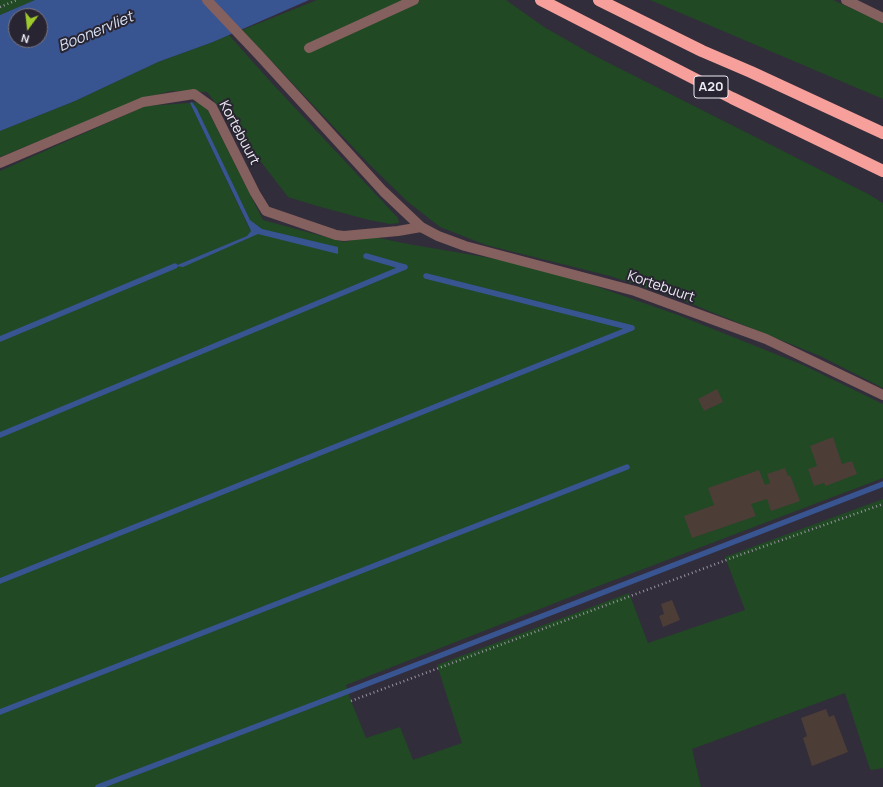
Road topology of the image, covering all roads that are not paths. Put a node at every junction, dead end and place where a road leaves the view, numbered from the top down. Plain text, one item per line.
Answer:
1 (207, 0) edge
2 (414, 0) edge
3 (541, 0) edge
4 (599, 0) edge
5 (846, 0) edge
6 (883, 18) edge
7 (309, 48) dead end
8 (883, 133) edge
9 (0, 163) edge
10 (883, 171) edge
11 (421, 227) junction
12 (883, 395) edge

1 - 11 street, Kortebuurt
2 - 7 street
3 - 10 highway, A20
4 - 8 highway, A20
5 - 6 street
9 - 11 street, Kortebuurt
11 - 12 street, Kortebuurt

